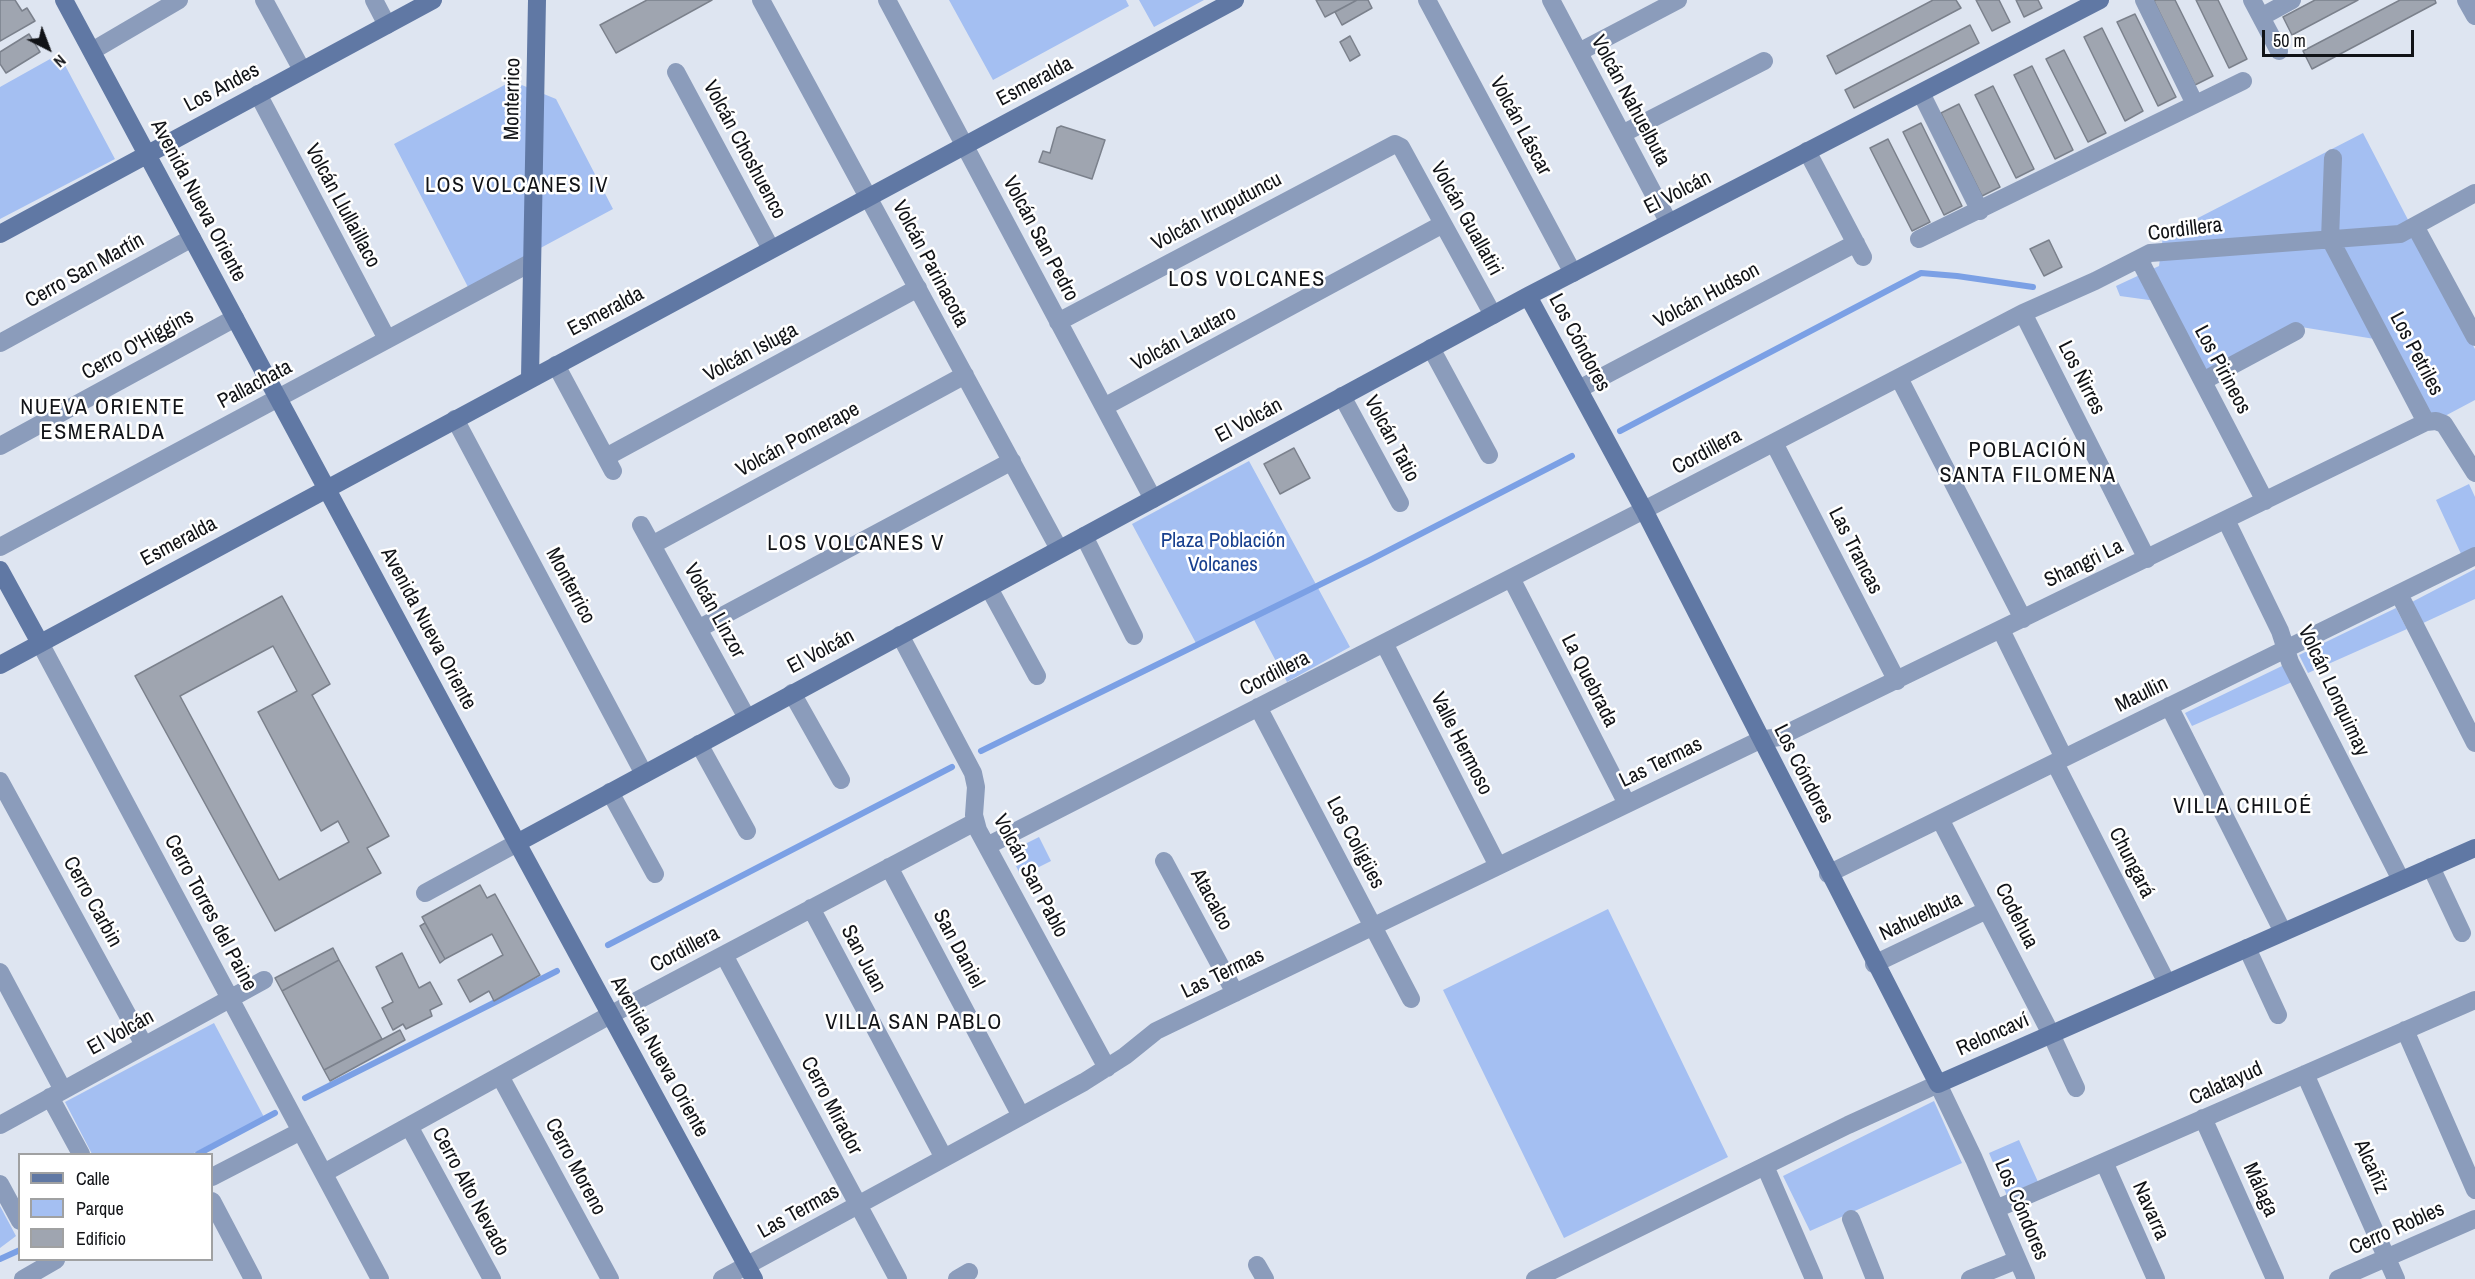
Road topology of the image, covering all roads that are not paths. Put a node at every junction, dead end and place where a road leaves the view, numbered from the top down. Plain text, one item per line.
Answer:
1 (64, 0) edge
2 (179, 0) edge
3 (264, 0) edge
4 (374, 0) edge
5 (433, 0) edge
6 (537, 0) edge
7 (761, 0) edge
8 (887, 0) edge
9 (1235, 0) edge
10 (1427, 0) edge
11 (1551, 0) edge
12 (1678, 0) edge
13 (2100, 0) edge
14 (2144, 0) edge
15 (2252, 0) edge
16 (2292, 0) edge
17 (2466, 0) edge
18 (2475, 16) edge
19 (2261, 17) junction
20 (387, 25) junction
21 (92, 51) junction
22 (2279, 51) dead end
23 (1579, 52) junction
24 (1764, 61) dead end
25 (302, 70) junction
26 (676, 72) dead end
27 (2243, 81) dead end
28 (1921, 93) junction
29 (258, 94) junction
30 (2195, 104) junction
31 (1622, 134) junction
32 (964, 145) junction
33 (1398, 145) joint
34 (1807, 151) junction
35 (146, 154) junction
36 (2333, 158) dead end
37 (2475, 193) edge
38 (868, 197) junction
39 (1980, 211) junction
40 (1669, 223) junction
41 (1443, 224) junction
42 (2415, 226) junction
43 (0, 234) edge
44 (192, 238) junction
45 (1919, 239) dead end
46 (2330, 239) junction
47 (771, 249) junction
48 (2139, 259) junction
49 (532, 262) junction
50 (1573, 273) junction
51 (918, 288) junction
52 (1528, 296) junction
53 (2023, 313) junction
54 (1492, 315) junction
55 (235, 318) junction
56 (1058, 322) junction
57 (2296, 331) dead end
58 (2475, 337) edge
59 (387, 339) junction
60 (0, 343) edge
61 (1431, 348) junction
62 (556, 365) junction
63 (965, 375) junction
64 (530, 378) junction
65 (1899, 378) junction
66 (2203, 381) junction
67 (1579, 389) junction
68 (1342, 396) junction
69 (278, 398) junction
70 (1104, 407) junction
71 (455, 419) junction
72 (2426, 422) junction
73 (1774, 442) junction
74 (0, 446) edge
75 (1489, 455) dead end
76 (1012, 461) junction
77 (2475, 473) edge
78 (327, 488) junction
79 (1153, 499) junction
80 (2265, 501) junction
81 (1400, 504) dead end
82 (1644, 510) junction
83 (2226, 520) junction
84 (641, 525) dead end
85 (1084, 536) junction
86 (652, 545) junction
87 (0, 548) edge
88 (1059, 549) junction
89 (2475, 556) edge
90 (2147, 558) junction
91 (0, 570) edge
92 (1511, 578) junction
93 (989, 588) junction
94 (2399, 594) junction
95 (2023, 619) junction
96 (698, 629) junction
97 (2001, 630) junction
98 (900, 635) junction
99 (1134, 636) dead end
100 (40, 643) junction
101 (1384, 643) junction
102 (2286, 649) junction
103 (0, 665) edge
104 (1037, 676) dead end
105 (1897, 681) junction
106 (792, 693) junction
107 (2169, 706) junction
108 (1258, 707) junction
109 (747, 718) junction
110 (1760, 740) junction
111 (2475, 743) edge
112 (699, 744) junction
113 (2059, 760) junction
114 (644, 774) junction
115 (841, 780) dead end
116 (0, 781) edge
117 (610, 792) junction
118 (1627, 804) junction
119 (1940, 819) junction
120 (975, 822) junction
121 (747, 831) dead end
122 (517, 843) junction
123 (987, 846) junction
124 (2475, 848) edge
125 (1164, 861) dead end
126 (1498, 866) junction
127 (889, 867) junction
128 (2431, 867) junction
129 (655, 874) dead end
130 (1828, 874) junction
131 (2401, 880) junction
132 (425, 893) dead end
133 (811, 908) junction
134 (1987, 910) junction
135 (1373, 926) junction
136 (2283, 932) junction
137 (2462, 933) dead end
138 (2247, 948) junction
139 (724, 955) junction
140 (1874, 964) junction
141 (0, 972) edge
142 (264, 980) dead end
143 (2167, 983) junction
144 (1235, 993) junction
145 (1411, 999) dead end
146 (231, 1000) junction
147 (2475, 1000) edge
148 (610, 1015) junction
149 (2278, 1015) dead end
150 (2405, 1030) junction
151 (2051, 1034) junction
152 (144, 1045) junction
153 (1107, 1068) junction
154 (2305, 1074) junction
155 (500, 1076) junction
156 (1938, 1084) junction
157 (2076, 1088) dead end
158 (56, 1094) junction
159 (1022, 1116) junction
160 (2204, 1119) junction
161 (0, 1125) edge
162 (409, 1126) junction
163 (302, 1131) junction
164 (80, 1153) edge
165 (944, 1158) junction
166 (2104, 1162) junction
167 (1765, 1166) junction
168 (324, 1173) junction
169 (213, 1176) edge
170 (0, 1184) edge
171 (2475, 1190) edge
172 (213, 1203) edge
173 (858, 1205) junction
174 (1996, 1209) junction
175 (18, 1217) edge
176 (1851, 1219) dead end
177 (2475, 1219) edge
178 (2387, 1258) junction
179 (2017, 1260) junction
180 (54, 1261) edge
181 (751, 1272) edge
182 (248, 1277) edge
183 (23, 1279) edge
184 (380, 1279) edge
185 (492, 1279) edge
186 (610, 1279) edge
187 (722, 1279) edge
188 (898, 1279) edge
189 (1535, 1279) edge
190 (1814, 1279) edge
191 (1875, 1279) edge
192 (1970, 1279) edge
193 (2026, 1279) edge
194 (2156, 1279) edge
195 (2275, 1279) edge
196 (2338, 1279) edge
197 (2396, 1279) edge

1 - 21 street, Avenida Nueva Oriente
2 - 21 street
3 - 25 street
4 - 20 street
5 - 20 street, Los Andes
6 - 49 street, Monterrico
7 - 38 street, Volcán Parinacota
8 - 32 street, Volcán San Pedro
9 - 32 street, Esmeralda
10 - 50 street, Volcán Láscar
11 - 23 street, Volcán Nahuelbuta
12 - 23 street
13 - 28 street, El Volcán
14 - 30 street
15 - 19 street
16 - 19 street
17 - 18 street
19 - 22 street
20 - 25 street, Los Andes
21 - 35 street, Avenida Nueva Oriente
23 - 31 street, Volcán Nahuelbuta
24 - 31 street
25 - 29 street, Los Andes
26 - 47 street, Volcán Choshuenco
27 - 30 street
28 - 34 street, El Volcán
28 - 39 street
29 - 35 street, Los Andes
29 - 59 street, Volcán Llullaillaco
30 - 39 street
31 - 40 street, Volcán Nahuelbuta
32 - 38 street, Esmeralda
32 - 56 street, Volcán San Pedro
33 - 41 street, Volcán Guallatiri
33 - 56 street, Volcán Irruputuncu
34 - 40 street, El Volcán
34 - 67 street, Volcán Hudson
35 - 43 street, Los Andes
35 - 44 street, Avenida Nueva Oriente
36 - 46 street
37 - 42 street, Cordillera
38 - 47 street, Esmeralda
38 - 51 street, Volcán Parinacota
39 - 45 street
40 - 50 street, El Volcán
41 - 54 street, Volcán Guallatiri
41 - 70 street, Volcán Lautaro
42 - 46 street, Cordillera
42 - 58 street
44 - 55 street, Avenida Nueva Oriente
44 - 60 street, Cerro San Martín
46 - 48 street, Cordillera
46 - 72 street, Los Petriles
47 - 62 street, Esmeralda
48 - 53 street, Cordillera
48 - 66 street, Los Pirineos
49 - 59 street, Pallachata
49 - 64 street, Monterrico
50 - 52 street, El Volcán
51 - 62 street, Volcán Isluga
51 - 63 street, Volcán Parinacota
52 - 54 street, El Volcán
52 - 67 street, Los Cóndores
53 - 65 street, Cordillera
53 - 90 street, Los Ñirres
54 - 61 street, El Volcán
55 - 69 street, Avenida Nueva Oriente
55 - 74 street, Cerro O'Higgins
56 - 70 street, Volcán San Pedro
57 - 66 street
59 - 69 street, Pallachata
61 - 68 street, El Volcán
61 - 75 street
62 - 64 street, Esmeralda
63 - 76 street, Volcán Parinacota
63 - 86 street, Volcán Pomerape
64 - 71 street, Esmeralda
65 - 73 street, Cordillera
65 - 95 street
66 - 80 street, Los Pirineos
67 - 82 street, Los Cóndores
68 - 79 street, El Volcán
68 - 81 street, Volcán Tatio
69 - 78 street, Avenida Nueva Oriente
69 - 87 street, Pallachata
70 - 79 street, Volcán San Pedro
71 - 78 street, Esmeralda
71 - 114 street, Monterrico
72 - 77 street, Los Petriles
72 - 80 street, Shangri La
73 - 82 street, Cordillera
73 - 105 street, Las Trancas
76 - 88 street, Volcán Parinacota
76 - 96 street
78 - 100 street, Esmeralda
78 - 122 street, Avenida Nueva Oriente
79 - 85 street, El Volcán
80 - 83 street, Shangri La
82 - 92 street, Cordillera
82 - 110 street, Los Cóndores
83 - 90 street, Shangri La
83 - 102 street, Volcán Lonquimay
84 - 86 street, Volcán Linzor
85 - 88 street, El Volcán
85 - 99 street
86 - 96 street, Volcán Linzor
88 - 93 street, El Volcán
89 - 94 street, Maullin
90 - 95 street, Shangri La
91 - 100 street, Cerro Torres del Paine
92 - 101 street, Cordillera
92 - 118 street, La Quebrada
93 - 98 street, El Volcán
93 - 104 street
94 - 102 street, Maullin
94 - 111 street
95 - 97 street, Shangri La
96 - 109 street, Volcán Linzor
97 - 105 street, Shangri La
97 - 113 street, Chungará
98 - 106 street, El Volcán
98 - 120 street, Volcán San Pablo
100 - 103 street, Esmeralda
100 - 146 street, Cerro Torres del Paine
101 - 108 street, Cordillera
101 - 126 street, Valle Hermoso
102 - 107 street, Maullin
102 - 131 street, Volcán Lonquimay
105 - 110 street, Shangri La
106 - 109 street, El Volcán
106 - 115 street
107 - 113 street, Maullin
107 - 136 street
108 - 123 street, Cordillera
108 - 135 street, Los Coligües
109 - 112 street, El Volcán
110 - 118 street, Las Termas
110 - 130 street, Los Cóndores
112 - 114 street, El Volcán
112 - 121 street
113 - 119 street, Maullin
113 - 143 street, Chungará
114 - 117 street, El Volcán
116 - 152 street, Cerro Carbin
117 - 122 street, El Volcán
117 - 129 street
118 - 126 street, Las Termas
119 - 130 street, Maullin
119 - 134 street, Codehua
120 - 123 street, Volcán San Pablo
120 - 127 street, Cordillera
122 - 132 street, El Volcán
122 - 148 street, Avenida Nueva Oriente
123 - 153 street, Volcán San Pablo
124 - 128 street, Reloncaví
125 - 144 street, Atacalco
126 - 135 street, Las Termas
127 - 133 street, Cordillera
127 - 159 street, San Daniel
128 - 131 street, Reloncaví
128 - 137 street
130 - 140 street, Los Cóndores
131 - 136 street, Reloncaví
133 - 139 street, Cordillera
133 - 165 street, San Juan
134 - 140 street, Nahuelbuta
134 - 151 street, Codehua
135 - 144 street, Las Termas
135 - 145 street, Los Coligües
136 - 138 street, Reloncaví
138 - 143 street, Reloncaví
138 - 149 street
139 - 148 street, Cordillera
139 - 173 street, Cerro Mirador
140 - 156 street, Los Cóndores
141 - 158 street
142 - 146 street, El Volcán
143 - 151 street, Reloncaví
144 - 153 street, Las Termas
146 - 152 street, El Volcán
146 - 163 street, Cerro Torres del Paine
147 - 150 street, Calatayud
148 - 155 street, Cordillera
148 - 181 street, Avenida Nueva Oriente
150 - 154 street, Calatayud
150 - 171 street
151 - 156 street, Reloncaví
151 - 157 street, Codehua
152 - 158 street, El Volcán
153 - 159 street, Las Termas
154 - 160 street, Calatayud
154 - 178 street, Alcañiz
155 - 162 street, Cordillera
155 - 186 street, Cerro Moreno
156 - 167 street, Reloncaví
156 - 174 street, Los Cóndores
158 - 161 street, El Volcán
158 - 164 street
159 - 165 street, Las Termas
160 - 166 street, Calatayud
160 - 195 street, Málaga
162 - 168 street, Cordillera
162 - 185 street, Cerro Alto Nevado
163 - 168 street, Cerro Torres del Paine
163 - 169 street
165 - 173 street, Las Termas
166 - 174 street, Calatayud
166 - 194 street, Navarra
167 - 189 street, Reloncaví
167 - 190 street
168 - 184 street, Cerro Torres del Paine
170 - 175 street
172 - 182 street
173 - 181 street, Las Termas
173 - 188 street, Cerro Mirador
174 - 179 street, Los Cóndores
176 - 191 street
177 - 178 street, Cerro Robles
178 - 196 street, Cerro Robles
178 - 197 street, Alcañiz
179 - 192 street
179 - 193 street, Los Cóndores
180 - 183 street
181 - 187 street, Las Termas

